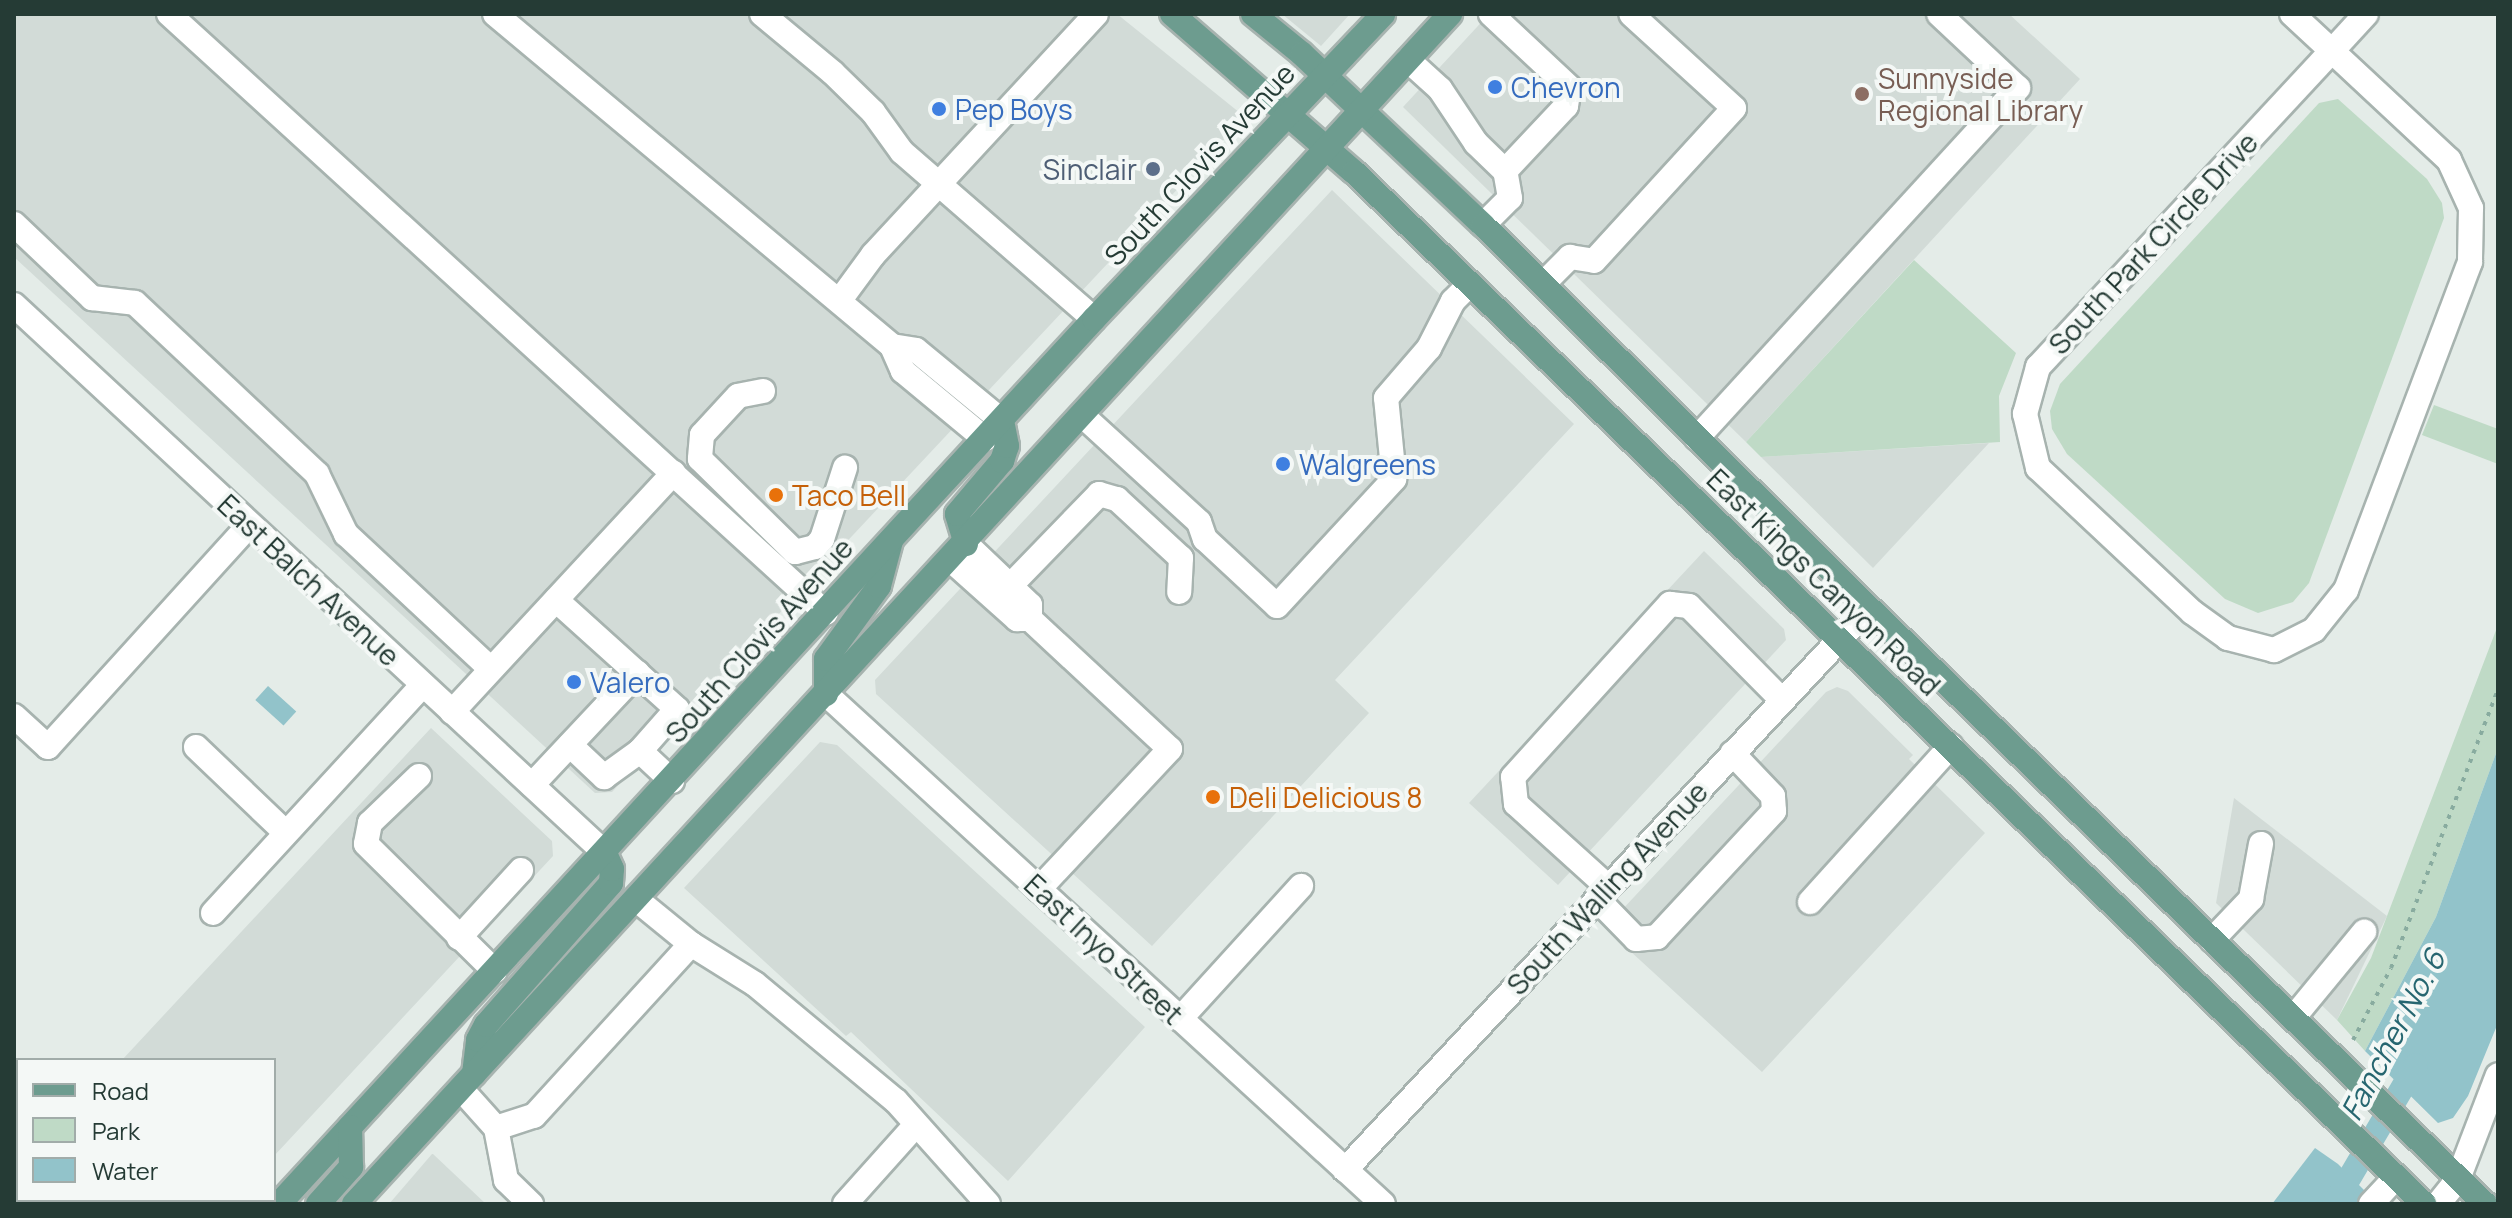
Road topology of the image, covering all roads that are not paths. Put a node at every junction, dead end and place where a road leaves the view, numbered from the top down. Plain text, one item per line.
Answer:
1 (169, 14) edge
2 (495, 14) edge
3 (762, 14) edge
4 (1096, 14) edge
5 (1172, 14) edge
6 (1253, 14) edge
7 (1383, 14) edge
8 (1450, 14) edge
9 (1491, 14) edge
10 (1631, 14) edge
11 (1939, 14) edge
12 (2292, 14) edge
13 (2366, 14) edge
14 (2332, 51) junction
15 (1408, 60) junction
16 (1325, 75) junction
17 (1363, 111) junction
18 (1288, 112) junction
19 (1329, 149) junction
20 (1505, 171) junction
21 (938, 185) junction
22 (14, 224) edge
23 (1483, 225) junction
24 (1544, 283) junction
25 (1469, 285) junction
26 (840, 300) junction
27 (14, 305) edge
28 (1094, 319) junction
29 (892, 346) junction
30 (763, 391) dead end
31 (1083, 416) junction
32 (1002, 421) junction
33 (1697, 438) junction
34 (985, 439) junction
35 (845, 468) dead end
36 (673, 473) junction
37 (249, 525) junction
38 (891, 539) junction
39 (959, 552) junction
40 (1010, 586) junction
41 (1179, 592) dead end
42 (556, 600) junction
43 (1869, 608) junction
44 (826, 613) junction
45 (1030, 619) junction
46 (1838, 640) junction
47 (491, 669) junction
48 (637, 673) junction
49 (423, 685) junction
50 (826, 694) junction
51 (1782, 700) junction
52 (452, 712) junction
53 (14, 716) edge
54 (570, 745) junction
55 (1951, 746) junction
56 (196, 747) dead end
57 (640, 751) junction
58 (1732, 753) junction
59 (419, 776) dead end
60 (672, 781) junction
61 (532, 785) junction
62 (286, 833) junction
63 (2261, 844) dead end
64 (605, 853) junction
65 (521, 870) dead end
66 (1301, 886) dead end
67 (1039, 889) junction
68 (1602, 893) junction
69 (637, 900) junction
70 (1810, 902) dead end
71 (213, 913) dead end
72 (2364, 932) dead end
73 (459, 938) junction
74 (2212, 940) junction
75 (691, 944) junction
76 (495, 971) junction
77 (2293, 1018) junction
78 (1180, 1019) junction
79 (468, 1081) junction
80 (2496, 1084) edge
81 (916, 1125) junction
82 (350, 1127) junction
83 (496, 1128) junction
84 (1345, 1170) junction
85 (2389, 1171) junction
86 (2458, 1179) junction
87 (279, 1204) edge
88 (318, 1204) edge
89 (354, 1204) edge
90 (531, 1204) edge
91 (845, 1204) edge
92 (988, 1204) edge
93 (1383, 1204) edge
94 (2371, 1204) edge
95 (2424, 1204) edge
96 (2438, 1204) edge
97 (2485, 1204) edge

1 - 36 street
2 - 26 street
3 - 21 street
4 - 21 street
5 - 18 main road, East Kings Canyon Road
6 - 16 main road, East Kings Canyon Road
7 - 16 main road, South Clovis Avenue
8 - 15 main road
9 - 20 street
10 - 24 street
11 - 33 street
12 - 14 street
13 - 14 street, South Park Circle Drive
14 - 14 street, South Park Circle Drive
15 - 17 main road
15 - 20 street
16 - 17 main road, East Kings Canyon Road
16 - 18 main road, South Clovis Avenue
17 - 19 main road
17 - 23 main road, East Kings Canyon Road
18 - 19 main road, East Kings Canyon Road
18 - 28 main road, South Clovis Avenue
19 - 25 main road, East Kings Canyon Road
19 - 31 main road
20 - 23 street
21 - 26 street
21 - 28 street
22 - 47 street
23 - 24 main road, East Kings Canyon Road
24 - 33 main road, East Kings Canyon Road
25 - 31 street
25 - 46 main road, East Kings Canyon Road
26 - 29 street
27 - 37 street, East Balch Avenue
28 - 32 main road, South Clovis Avenue
29 - 32 street
29 - 34 street
30 - 35 street
31 - 39 main road
32 - 34 main road, South Clovis Avenue
32 - 39 main road
33 - 43 main road, East Kings Canyon Road
34 - 38 main road, South Clovis Avenue
36 - 42 street
36 - 44 street
37 - 49 street, East Balch Avenue
37 - 53 street
38 - 44 main road, South Clovis Avenue
38 - 50 main road
39 - 40 street
39 - 45 street
39 - 50 main road
40 - 41 street
40 - 45 street
42 - 47 street
42 - 48 street
43 - 46 street, South Walling Avenue
43 - 74 main road, East Kings Canyon Road
44 - 60 main road, South Clovis Avenue
45 - 67 street
46 - 51 street, South Walling Avenue
46 - 55 main road, East Kings Canyon Road
47 - 52 street
48 - 54 street
48 - 57 street
49 - 52 street, East Balch Avenue
49 - 62 street
50 - 67 street, East Inyo Street
50 - 69 main road
51 - 58 street, South Walling Avenue
51 - 68 street
52 - 61 street, East Balch Avenue
54 - 57 street
54 - 61 street
55 - 70 street
55 - 85 main road, East Kings Canyon Road
56 - 62 street
57 - 60 street
58 - 68 street, South Walling Avenue
58 - 68 street
59 - 73 street
60 - 64 main road, South Clovis Avenue
61 - 64 street, East Balch Avenue
62 - 71 street
63 - 74 street
64 - 76 main road, South Clovis Avenue
64 - 79 main road
65 - 73 street
66 - 78 street
67 - 78 street, East Inyo Street
68 - 84 street, South Walling Avenue
69 - 75 street
69 - 79 main road
72 - 77 street
73 - 76 street
74 - 77 main road, East Kings Canyon Road
75 - 81 street
75 - 83 street
76 - 82 main road, South Clovis Avenue
77 - 86 main road, East Kings Canyon Road
78 - 84 street, East Inyo Street
79 - 83 street
79 - 89 main road
80 - 86 street
81 - 91 street
81 - 92 street
82 - 87 main road, South Clovis Avenue
82 - 88 main road
83 - 90 street
84 - 93 street, East Inyo Street
85 - 94 street
85 - 95 main road, East Kings Canyon Road
86 - 96 street
86 - 97 main road, East Kings Canyon Road

